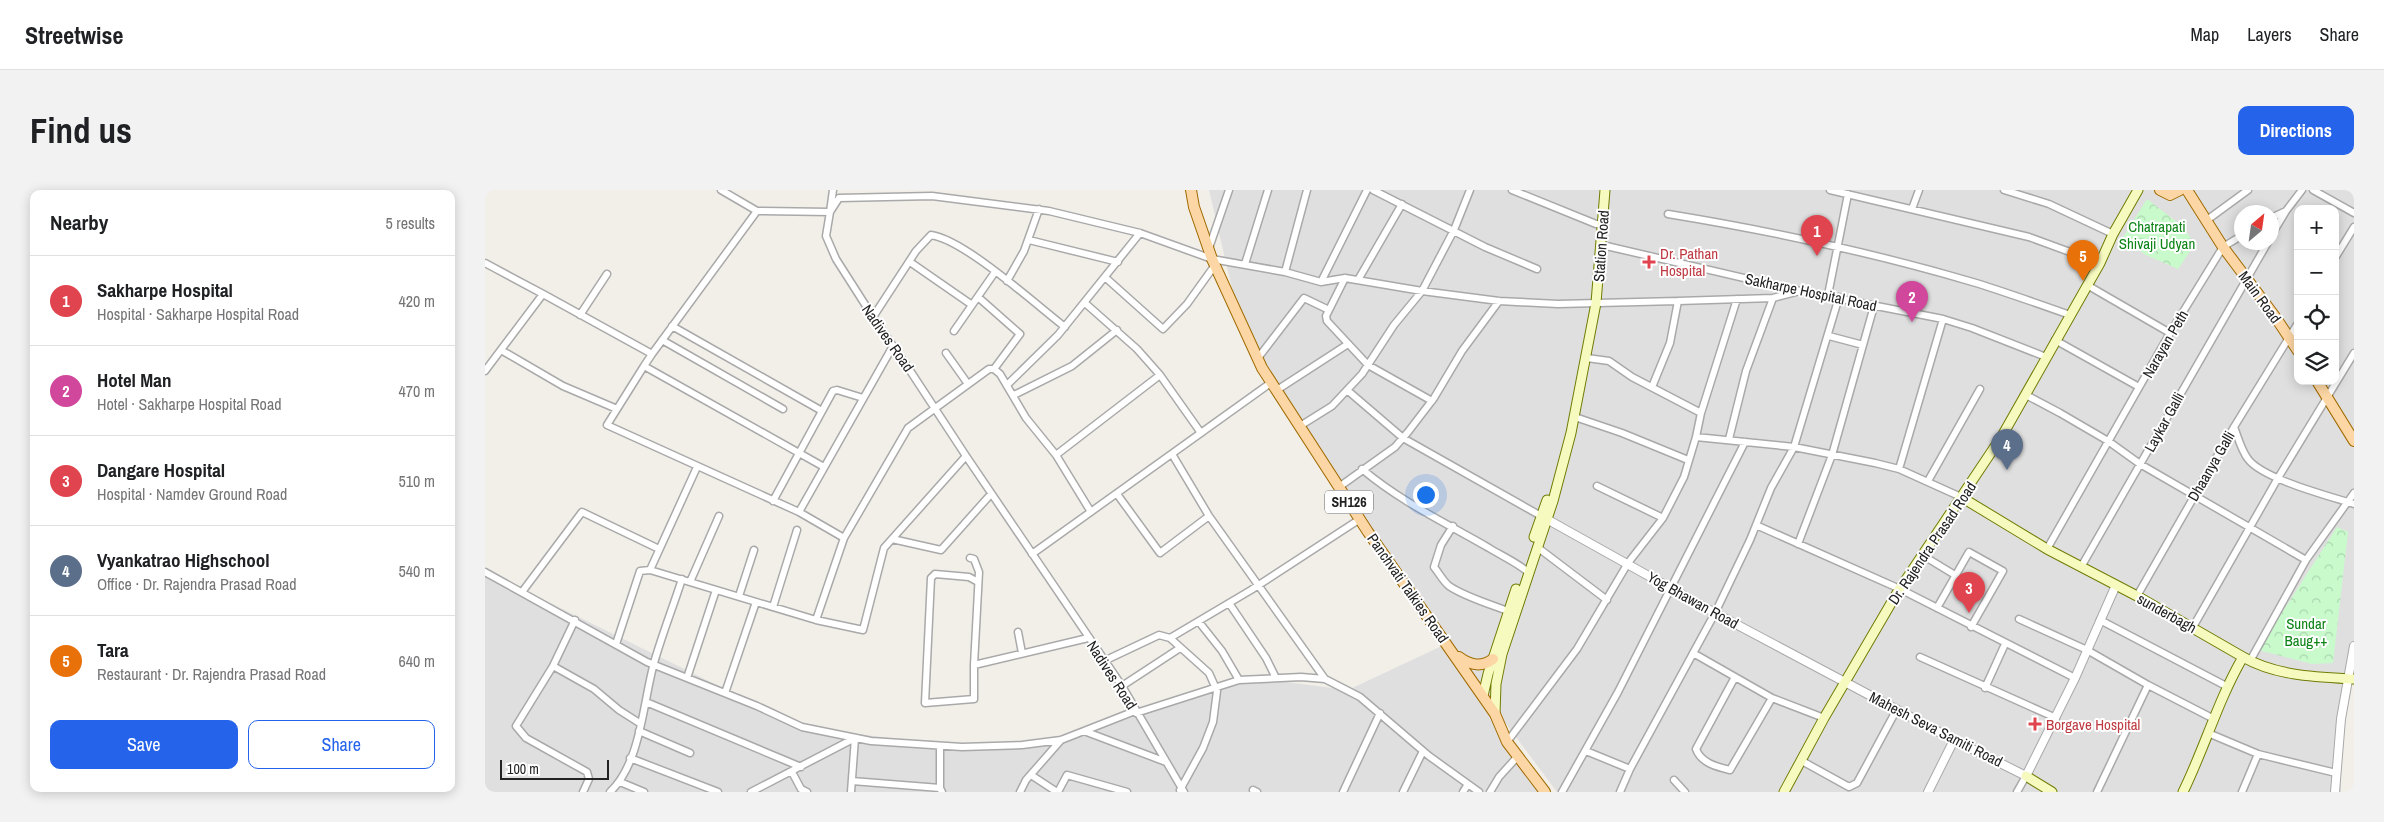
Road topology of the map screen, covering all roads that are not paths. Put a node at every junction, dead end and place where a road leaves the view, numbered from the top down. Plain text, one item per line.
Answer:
1 (721, 190) edge
2 (833, 190) edge
3 (881, 190) edge
4 (948, 190) edge
5 (1191, 190) edge
6 (1229, 190) edge
7 (1269, 190) edge
8 (1307, 190) edge
9 (1367, 190) edge
10 (1373, 190) edge
11 (1470, 190) edge
12 (1513, 190) edge
13 (1600, 190) edge
14 (1605, 190) edge
15 (1830, 190) edge
16 (1919, 190) edge
17 (2004, 190) edge
18 (2138, 190) edge
19 (2160, 190) edge
20 (2248, 190) edge
21 (2302, 190) edge
22 (2313, 190) edge
23 (2185, 191) edge
24 (1862, 193) edge
25 (1848, 194) junction
26 (878, 197) junction
27 (946, 198) junction
28 (1402, 204) junction
29 (1039, 209) junction
30 (1912, 209) junction
31 (757, 211) junction
32 (2286, 211) junction
33 (830, 212) junction
34 (2354, 213) edge
35 (1668, 214) dead end
36 (2279, 214) edge
37 (2207, 220) junction
38 (2279, 223) edge
39 (1600, 224) junction
40 (2354, 226) edge
41 (1454, 230) junction
42 (1140, 233) junction
43 (2113, 234) junction
44 (1029, 240) junction
45 (2234, 240) edge
46 (1602, 245) junction
47 (1838, 247) junction
48 (2223, 247) junction
49 (2263, 250) edge
50 (2339, 251) edge
51 (1212, 258) junction
52 (910, 262) junction
53 (1118, 262) junction
54 (485, 263) edge
55 (2100, 263) junction
56 (1245, 264) junction
57 (1537, 269) dead end
58 (995, 272) junction
59 (1285, 272) junction
60 (607, 274) dead end
61 (1106, 278) junction
62 (1345, 278) junction
63 (2247, 279) junction
64 (1358, 280) junction
65 (1007, 281) junction
66 (1321, 282) junction
67 (2087, 284) junction
68 (1422, 291) junction
69 (1800, 291) junction
70 (543, 294) junction
71 (1828, 295) junction
72 (978, 297) junction
73 (1839, 297) junction
74 (1737, 298) junction
75 (1773, 298) junction
76 (1499, 301) junction
77 (1594, 302) junction
78 (1678, 302) junction
79 (1085, 303) junction
80 (972, 305) junction
81 (1874, 306) junction
82 (1329, 310) junction
83 (580, 315) junction
84 (2070, 315) junction
85 (873, 317) junction
86 (1943, 319) junction
87 (672, 326) junction
88 (1065, 327) junction
89 (1117, 330) junction
90 (2294, 330) edge
91 (954, 332) dead end
92 (2170, 333) junction
93 (1829, 336) junction
94 (2289, 338) junction
95 (662, 340) junction
96 (2055, 340) junction
97 (1348, 344) junction
98 (1863, 345) junction
99 (2294, 345) edge
100 (893, 346) junction
101 (501, 350) junction
102 (946, 353) dead end
103 (2354, 353) edge
104 (652, 354) junction
105 (2046, 357) junction
106 (1258, 358) junction
107 (1587, 358) junction
108 (1368, 364) junction
109 (644, 366) junction
110 (994, 370) junction
111 (485, 371) edge
112 (1160, 375) junction
113 (968, 384) junction
114 (1007, 385) junction
115 (2319, 385) edge
116 (1274, 386) junction
117 (1652, 387) junction
118 (2139, 387) junction
119 (1980, 389) dead end
120 (1347, 390) junction
121 (1014, 395) junction
122 (2026, 395) junction
123 (863, 398) junction
124 (2327, 398) junction
125 (1432, 401) junction
126 (935, 407) junction
127 (617, 409) junction
128 (783, 409) dead end
129 (822, 411) junction
130 (1701, 412) junction
131 (1575, 417) junction
132 (1299, 426) junction
133 (2234, 427) junction
134 (1201, 433) junction
135 (1403, 438) junction
136 (1696, 438) junction
137 (1729, 439) junction
138 (2108, 441) junction
139 (2354, 441) edge
140 (1745, 442) junction
141 (1794, 447) junction
142 (799, 454) junction
143 (1172, 454) junction
144 (1832, 455) junction
145 (966, 456) junction
146 (1056, 456) junction
147 (1688, 460) junction
148 (2140, 464) junction
149 (697, 467) junction
150 (825, 467) junction
151 (1362, 469) junction
152 (1899, 469) junction
153 (2278, 478) junction
154 (1928, 481) junction
155 (1597, 486) dead end
156 (1339, 487) junction
157 (2354, 493) edge
158 (991, 494) junction
159 (1117, 494) junction
160 (2194, 495) junction
161 (1961, 497) junction
162 (773, 501) junction
163 (2351, 503) edge
164 (799, 512) junction
165 (1091, 512) junction
166 (719, 516) dead end
167 (1209, 516) junction
168 (1544, 518) junction
169 (1663, 518) junction
170 (1360, 519) junction
171 (1756, 525) junction
172 (1453, 526) junction
173 (2249, 528) junction
174 (797, 530) dead end
175 (844, 538) junction
176 (892, 538) junction
177 (1799, 544) junction
178 (1537, 548) junction
179 (659, 549) junction
180 (2047, 549) junction
181 (754, 550) dead end
182 (1033, 554) junction
183 (1922, 555) junction
184 (971, 558) dead end
185 (2306, 560) junction
186 (1628, 563) junction
187 (2081, 567) junction
188 (650, 570) junction
189 (1526, 570) junction
190 (485, 572) edge
191 (1955, 575) junction
192 (682, 579) junction
193 (690, 582) junction
194 (978, 582) junction
195 (1259, 585) junction
196 (2116, 585) junction
197 (1672, 588) junction
198 (1900, 589) junction
199 (716, 590) junction
200 (522, 592) junction
201 (739, 596) junction
202 (2137, 596) junction
203 (1607, 600) junction
204 (756, 602) junction
205 (1229, 604) junction
206 (773, 607) junction
207 (1937, 608) junction
208 (1512, 612) junction
209 (1715, 613) junction
210 (2019, 619) dead end
211 (575, 620) junction
212 (816, 620) junction
213 (2100, 620) junction
214 (1199, 622) junction
215 (1971, 626) junction
216 (2193, 627) junction
217 (1018, 632) dead end
218 (1089, 638) junction
219 (1171, 638) junction
220 (616, 644) junction
221 (2005, 644) junction
222 (2354, 646) edge
223 (1180, 648) junction
224 (2087, 650) junction
225 (1022, 653) junction
226 (1693, 653) junction
227 (1454, 654) junction
228 (1920, 657) dead end
229 (1493, 659) junction
230 (2246, 659) junction
231 (1104, 661) junction
232 (654, 664) junction
233 (974, 665) junction
234 (553, 666) junction
235 (1735, 677) junction
236 (687, 678) junction
237 (1276, 678) junction
238 (2075, 678) junction
239 (1325, 679) junction
240 (2351, 679) edge
241 (1239, 680) junction
242 (1845, 682) junction
243 (2148, 685) junction
244 (1123, 686) junction
245 (1215, 686) junction
246 (2226, 686) junction
247 (1985, 688) junction
248 (725, 693) junction
249 (1483, 696) junction
250 (1772, 698) junction
251 (646, 702) junction
252 (1897, 709) junction
253 (1136, 712) junction
254 (1380, 713) junction
255 (1495, 714) junction
256 (1824, 718) junction
257 (2056, 718) junction
258 (2214, 718) junction
259 (641, 724) junction
260 (639, 731) junction
261 (1084, 731) junction
262 (2208, 733) junction
263 (855, 738) junction
264 (1061, 740) junction
265 (1954, 740) junction
266 (1507, 742) junction
267 (940, 746) junction
268 (1423, 751) junction
269 (1586, 752) junction
270 (690, 753) dead end
271 (2258, 754) junction
272 (1518, 756) junction
273 (630, 758) junction
274 (1802, 761) junction
275 (1166, 762) junction
276 (801, 767) junction
277 (1631, 769) junction
278 (792, 772) junction
279 (2336, 773) junction
280 (1031, 775) junction
281 (2026, 776) junction
282 (1674, 780) dead end
283 (852, 781) junction
284 (620, 782) junction
285 (699, 784) junction
286 (1468, 784) junction
287 (941, 790) edge
288 (1182, 790) edge
289 (583, 792) edge
290 (610, 792) edge
291 (644, 792) edge
292 (696, 792) edge
293 (718, 792) edge
294 (751, 792) edge
295 (807, 792) edge
296 (851, 792) edge
297 (1020, 792) edge
298 (1058, 792) edge
299 (1127, 792) edge
300 (1343, 792) edge
301 (1403, 792) edge
302 (1463, 792) edge
303 (1479, 792) edge
304 (1490, 792) edge
305 (1545, 792) edge
306 (1562, 792) edge
307 (1620, 792) edge
308 (1685, 792) edge
309 (1784, 792) edge
310 (1928, 792) edge
311 (2017, 792) edge
312 (2052, 792) edge
313 (2097, 792) edge
314 (2183, 792) edge
315 (2242, 792) edge
316 (2336, 792) edge

1 - 31 street
2 - 33 street, Nadives Road
3 - 26 street
4 - 27 street
5 - 51 main road, Panchvati Talkies Road / SH126
6 - 51 street
7 - 56 street
8 - 59 street
9 - 66 street
10 - 28 street
11 - 41 street
12 - 39 street
13 - 39 main road, Station Road
14 - 39 main road, Station Road
15 - 25 street
16 - 30 street
17 - 43 street
18 - 43 main road, Dr. Rajendra Prasad Road
19 - 23 main road
20 - 37 street
21 - 32 street
22 - 34 street
23 - 37 main road, Main Road
24 - 25 street
24 - 30 street
25 - 47 street
26 - 27 street
26 - 33 street
27 - 29 street
28 - 41 street
28 - 64 street
29 - 42 street
29 - 44 street
30 - 55 street
31 - 33 street
31 - 87 street
32 - 36 street
32 - 38 street
33 - 85 street, Nadives Road
35 - 47 street
37 - 48 main road, Main Road
39 - 46 main road, Station Road
39 - 77 main road, Station Road
40 - 50 street
41 - 57 street
41 - 68 street
42 - 51 street
42 - 53 street
43 - 55 main road, Dr. Rajendra Prasad Road
44 - 53 street
44 - 65 street
45 - 48 street
46 - 69 street, Sakharpe Hospital Road
46 - 77 main road, Station Road
47 - 71 street
47 - 84 street
48 - 63 main road, Main Road
48 - 92 street, Narayan Peth
49 - 63 street, Laykar Galli
51 - 56 street
51 - 61 street
51 - 106 main road, Panchvati Talkies Road / SH126
52 - 58 street
52 - 80 street
52 - 85 street
53 - 61 street
54 - 70 street
55 - 67 main road, Dr. Rajendra Prasad Road
56 - 59 street
58 - 65 street
58 - 72 street
59 - 66 street
60 - 83 street
61 - 79 street
62 - 64 street
62 - 66 street
62 - 82 street
63 - 94 main road, Main Road
63 - 148 street, Laykar Galli
64 - 68 street
65 - 88 street
67 - 84 main road, Dr. Rajendra Prasad Road
67 - 92 street
68 - 76 street
68 - 108 street
69 - 71 street, Sakharpe Hospital Road
69 - 75 street
70 - 83 street
70 - 101 street
71 - 73 street, Sakharpe Hospital Road
72 - 80 street
72 - 110 street
73 - 81 street, Sakharpe Hospital Road
73 - 93 street
74 - 75 street
74 - 78 street
74 - 130 street
75 - 137 street
76 - 77 street
76 - 125 street
77 - 78 street
77 - 107 main road
77 - 168 main road
78 - 117 street
79 - 88 street
79 - 89 street
80 - 91 street
81 - 86 street, Sakharpe Hospital Road
81 - 98 street
82 - 97 street
82 - 106 street
83 - 104 street
84 - 96 main road, Dr. Rajendra Prasad Road
85 - 100 street, Nadives Road
86 - 105 street, Sakharpe Hospital Road
86 - 152 street
87 - 95 street
87 - 129 street
88 - 114 street
89 - 112 street
89 - 121 street
90 - 94 street, Dhaanya Galli
92 - 118 street, Narayan Peth
93 - 98 street
93 - 141 street
94 - 99 main road, Main Road
94 - 133 street, Dhaanya Galli
95 - 104 street
95 - 128 street
96 - 105 main road, Dr. Rajendra Prasad Road
96 - 118 street
97 - 108 street
97 - 116 street
98 - 144 street
100 - 123 street
100 - 126 street, Nadives Road
101 - 111 street
101 - 127 street
102 - 113 street
103 - 124 street
104 - 109 street
105 - 122 main road, Dr. Rajendra Prasad Road
106 - 116 main road, Panchvati Talkies Road / SH126
107 - 117 street
107 - 131 main road
108 - 120 street
108 - 125 street
109 - 127 street
109 - 142 street
110 - 113 street
110 - 114 street
112 - 134 street
112 - 146 street
113 - 126 street
114 - 121 street
115 - 124 main road
116 - 132 main road, Panchvati Talkies Road / SH126
116 - 134 street
117 - 130 street
118 - 138 street, Narayan Peth
119 - 154 street
120 - 132 street
120 - 135 street
121 - 146 street
122 - 138 street
122 - 161 main road, Dr. Rajendra Prasad Road
123 - 129 street
123 - 150 street
124 - 139 main road
124 - 153 street
125 - 135 street
126 - 145 street, Nadives Road
126 - 175 street
127 - 149 street
129 - 142 street
130 - 136 street
131 - 147 street
131 - 168 main road
132 - 156 main road, Panchvati Talkies Road / SH126
133 - 153 street
133 - 160 street, Dhaanya Galli
134 - 143 street
135 - 151 street
135 - 168 street
136 - 137 street
136 - 147 street
137 - 140 street
138 - 148 street
138 - 180 street, Narayan Peth
140 - 141 street
140 - 197 street
141 - 144 street
141 - 171 street
142 - 150 street
142 - 162 street
143 - 159 street
143 - 167 street
144 - 152 street
144 - 177 street
145 - 158 street, Nadives Road
145 - 176 street
146 - 165 street
147 - 169 street
148 - 160 street
148 - 187 street, Laykar Galli
149 - 162 street
149 - 179 street
150 - 164 street
151 - 156 street
151 - 172 street
152 - 154 street
153 - 163 street
153 - 173 street
154 - 161 street
155 - 169 street
156 - 170 main road, Panchvati Talkies Road / SH126
157 - 163 street
158 - 176 street
158 - 182 street, Nadives Road
159 - 165 street
159 - 167 street
160 - 173 street
160 - 202 street, Dhaanya Galli
161 - 180 main road, sunderbagh
161 - 183 main road, Dr. Rajendra Prasad Road
162 - 164 street
163 - 185 street
164 - 175 street
165 - 182 street
166 - 193 street
167 - 195 street
168 - 178 main road
168 - 186 street, Yog Bhawan Road
168 - 189 main road
169 - 186 street
170 - 195 street
170 - 227 main road, Panchvati Talkies Road / SH126
171 - 177 street
171 - 209 street
172 - 189 street
172 - 208 street
173 - 185 street
173 - 216 street
174 - 206 street
175 - 212 street
176 - 212 street
177 - 198 street
178 - 189 main road
178 - 203 street
179 - 188 street
179 - 200 street
180 - 187 main road, sunderbagh
181 - 201 street
182 - 218 street, Nadives Road
183 - 191 street
183 - 198 main road, Dr. Rajendra Prasad Road
184 - 194 street
185 - 230 street
186 - 197 street, Yog Bhawan Road
186 - 203 street
187 - 196 main road, sunderbagh
188 - 192 street
188 - 220 street
189 - 208 main road
190 - 200 street
191 - 207 street
191 - 215 street
192 - 193 street
192 - 232 street
193 - 199 street
194 - 233 street
194 - 233 street
195 - 205 street
195 - 239 street
196 - 202 main road, sunderbagh
196 - 213 street
197 - 209 street, Yog Bhawan Road
197 - 269 street
198 - 207 street
198 - 242 main road, Dr. Rajendra Prasad Road
199 - 201 street
199 - 236 street
200 - 211 street
201 - 204 street
202 - 216 main road, sunderbagh
203 - 266 street
204 - 206 street
204 - 248 street
205 - 214 street
205 - 237 street
206 - 212 street
207 - 215 street
208 - 229 main road
208 - 255 main road
209 - 226 street
209 - 242 street, Yog Bhawan Road
210 - 224 street
211 - 220 street
211 - 234 street
213 - 224 street
213 - 246 street
214 - 219 street
214 - 241 street
215 - 221 street
216 - 230 main road, sunderbagh
217 - 225 street
218 - 225 street
218 - 231 street, Nadives Road
219 - 223 street
219 - 231 street
220 - 232 street
221 - 238 street
221 - 247 street
222 - 240 street
223 - 244 street
223 - 245 street
224 - 238 street
224 - 243 street
225 - 233 street
226 - 235 street
226 - 277 street
227 - 229 main road
227 - 249 main road, Panchvati Talkies Road / SH126
228 - 247 street
229 - 249 main road
230 - 240 main road, sunderbagh
230 - 246 main road
231 - 244 street, Nadives Road
232 - 236 street
232 - 251 street
234 - 259 street
234 - 289 street
235 - 250 street
235 - 250 street
236 - 248 street
237 - 239 street
237 - 241 street
238 - 257 street
239 - 254 street
240 - 279 street
241 - 245 street
242 - 252 street, Mahesh Seva Samiti Road
242 - 256 main road, Dr. Rajendra Prasad Road
243 - 258 street
243 - 313 street
244 - 253 street, Nadives Road
245 - 253 street
245 - 288 street
246 - 258 main road
247 - 257 street
248 - 263 street
249 - 255 main road, Panchvati Talkies Road / SH126
250 - 256 street
251 - 259 street
251 - 276 street
252 - 265 street, Mahesh Seva Samiti Road
252 - 274 street
253 - 261 street
253 - 275 street, Nadives Road
254 - 268 street
254 - 300 street
255 - 266 main road, Panchvati Talkies Road / SH126
256 - 274 main road, Dr. Rajendra Prasad Road
257 - 281 street
258 - 262 main road
259 - 260 street
260 - 270 street
260 - 273 street
261 - 264 street
261 - 275 street
262 - 271 street
262 - 314 main road
263 - 267 street
263 - 276 street
263 - 283 street
264 - 267 street
264 - 280 street
265 - 281 street, Mahesh Seva Samiti Road
265 - 310 street
266 - 272 main road, Panchvati Talkies Road / SH126
267 - 287 street
268 - 286 street
268 - 301 street
269 - 277 street
269 - 306 street
271 - 279 street
271 - 315 street
272 - 304 street
272 - 305 main road, Panchvati Talkies Road / SH126
273 - 284 street
273 - 285 street
274 - 309 main road, Dr. Rajendra Prasad Road
275 - 288 street, Nadives Road
276 - 278 street
277 - 307 street
278 - 294 street
278 - 295 street
279 - 316 street
280 - 297 street
280 - 298 street
281 - 311 street
281 - 312 main road
282 - 308 street
283 - 287 street
283 - 296 street
284 - 290 street
284 - 291 street
285 - 292 street
285 - 293 street
286 - 302 street
286 - 303 street
298 - 299 street

